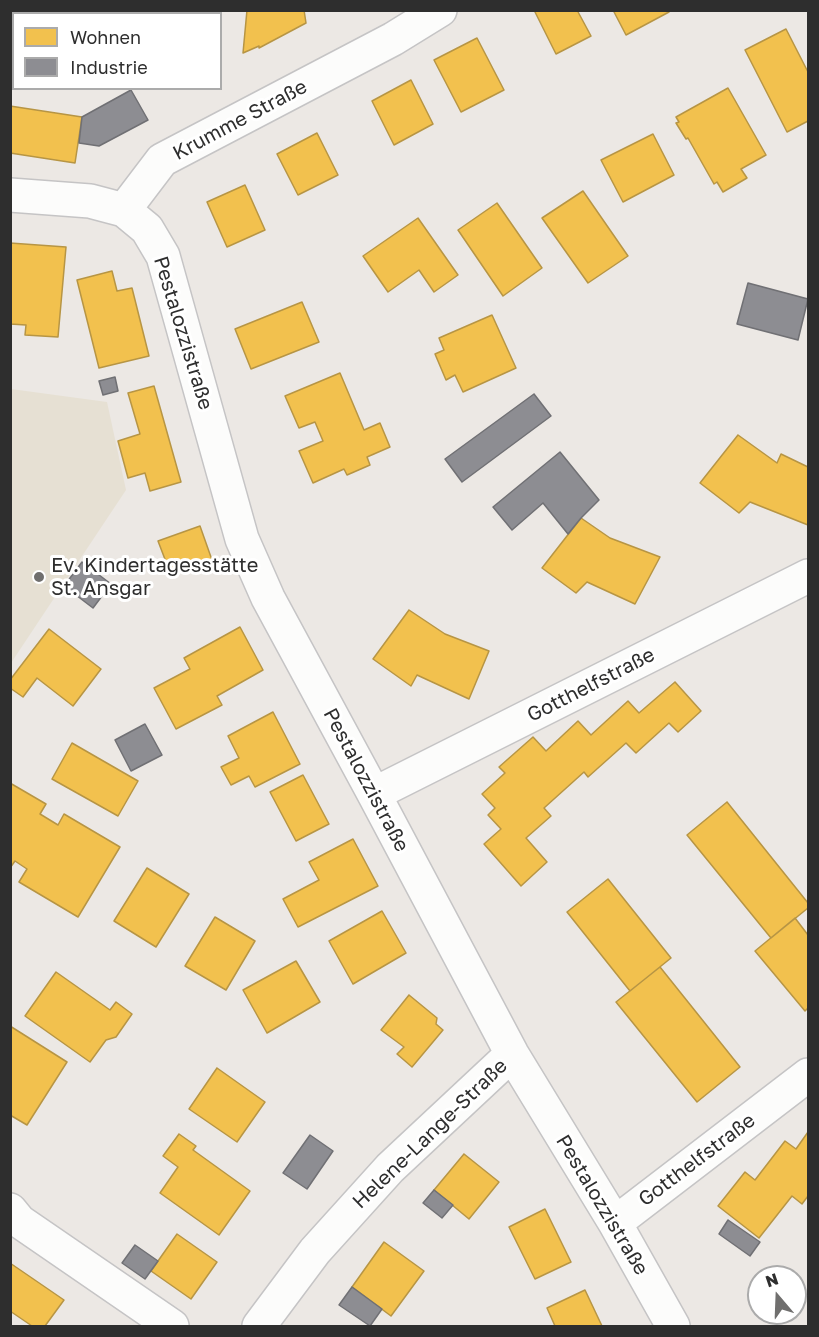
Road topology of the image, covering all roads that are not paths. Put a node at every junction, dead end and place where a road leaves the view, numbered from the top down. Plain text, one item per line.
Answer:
1 (440, 10) edge
2 (10, 195) edge
3 (123, 210) junction
4 (808, 576) edge
5 (374, 794) junction
6 (512, 1054) junction
7 (808, 1075) edge
8 (10, 1210) edge
9 (615, 1223) junction
10 (172, 1326) edge
11 (259, 1326) edge
12 (673, 1326) edge

1 - 3 street, Krumme Straße
2 - 3 street
3 - 5 street, Pestalozzistraße
4 - 5 street, Gotthelfstraße
5 - 6 street, Pestalozzistraße
6 - 9 street, Pestalozzistraße
6 - 11 street, Helene-Lange-Straße
7 - 9 street, Gotthelfstraße
8 - 10 street
9 - 12 street, Pestalozzistraße

